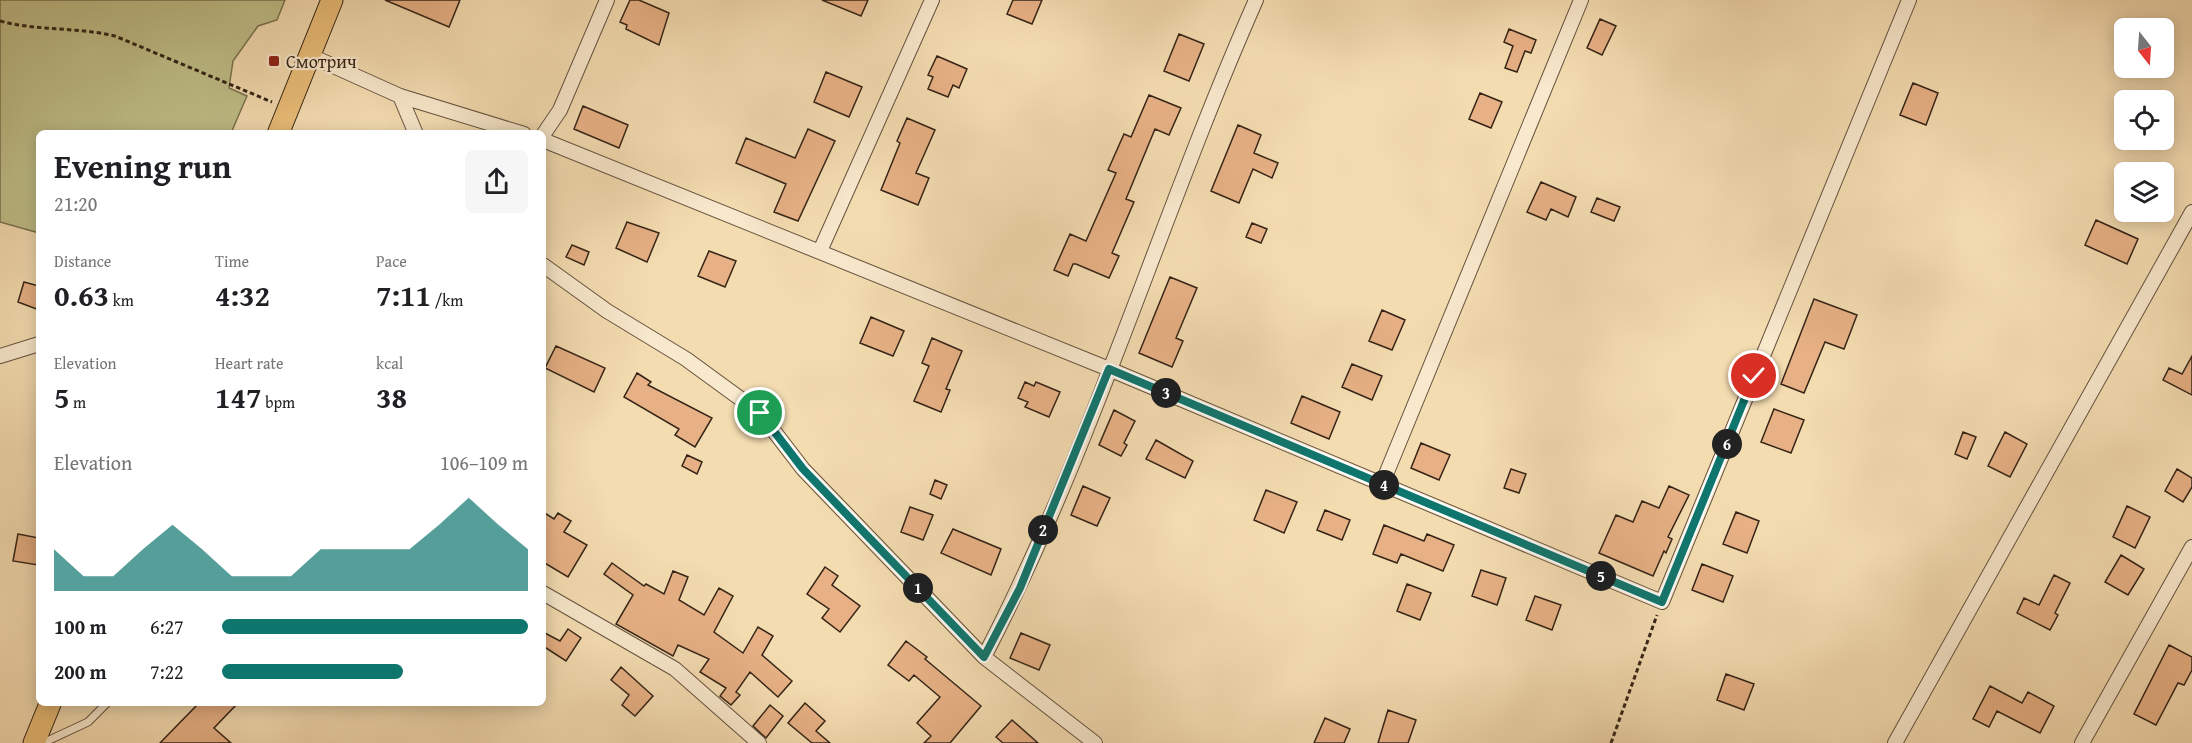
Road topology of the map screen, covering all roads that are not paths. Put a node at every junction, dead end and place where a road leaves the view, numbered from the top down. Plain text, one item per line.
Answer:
1 (332, 0) edge
2 (607, 0) edge
3 (932, 0) edge
4 (1256, 0) edge
5 (1581, 0) edge
6 (1909, 0) edge
7 (309, 55) junction
8 (400, 96) junction
9 (279, 130) edge
10 (414, 130) edge
11 (511, 130) edge
12 (546, 132) edge
13 (546, 138) edge
14 (2192, 212) edge
15 (820, 251) junction
16 (546, 267) edge
17 (36, 346) edge
18 (0, 356) edge
19 (1109, 369) junction
20 (1382, 484) junction
21 (2192, 548) edge
22 (546, 595) edge
23 (984, 657) junction
24 (49, 706) edge
25 (104, 706) edge
26 (34, 743) edge
27 (44, 743) edge
28 (759, 743) edge
29 (1095, 743) edge
30 (1895, 743) edge
31 (2082, 743) edge

1 - 7 main road
2 - 12 street
3 - 15 street
4 - 19 street
5 - 20 street
6 - 20 street
7 - 8 street
7 - 9 main road
8 - 10 street
8 - 11 street
13 - 15 street
14 - 30 street
15 - 19 street
16 - 23 street
17 - 18 street
19 - 20 street
19 - 23 street
21 - 31 street
22 - 28 street
23 - 29 street
24 - 26 main road
25 - 27 lane

